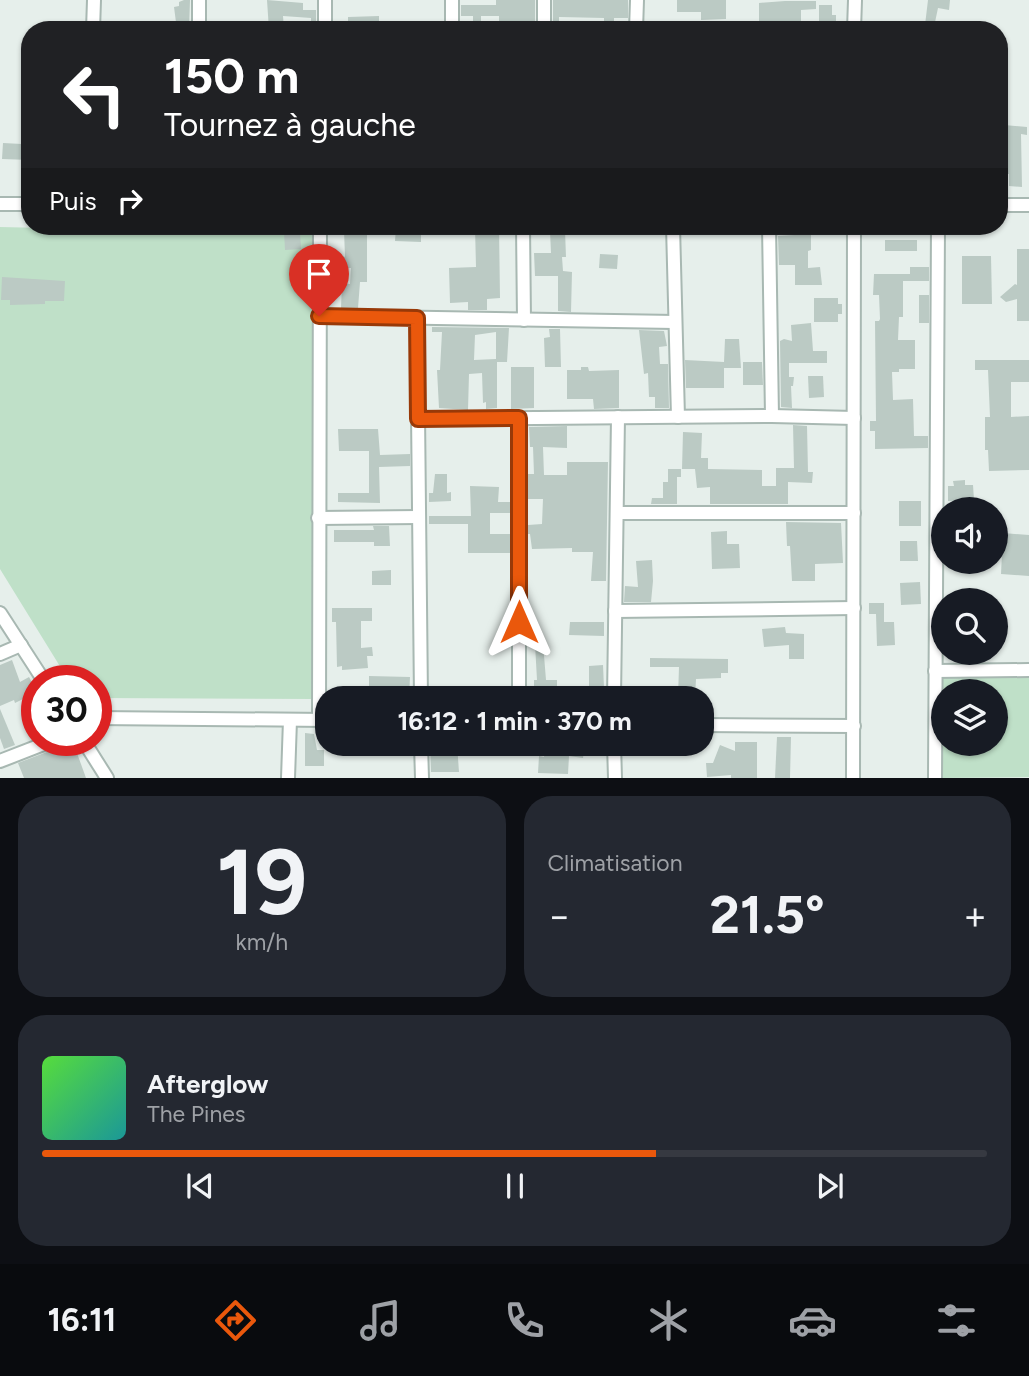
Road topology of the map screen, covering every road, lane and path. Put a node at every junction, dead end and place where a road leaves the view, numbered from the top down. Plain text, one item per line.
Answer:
1 (94, 0) edge
2 (199, 0) edge
3 (326, 0) edge
4 (452, 0) edge
5 (544, 0) edge
6 (637, 0) edge
7 (855, 0) edge
8 (93, 21) edge
9 (200, 21) edge
10 (325, 21) edge
11 (452, 21) edge
12 (544, 21) edge
13 (636, 21) edge
14 (854, 21) edge
15 (0, 204) edge
16 (21, 204) edge
17 (1008, 205) edge
18 (1029, 205) edge
19 (320, 235) edge
20 (523, 235) edge
21 (673, 235) edge
22 (769, 235) edge
23 (854, 235) edge
24 (938, 235) edge
25 (319, 316) junction
26 (417, 318) junction
27 (524, 320) junction
28 (675, 322) junction
29 (678, 416) junction
30 (772, 416) junction
31 (618, 417) junction
32 (519, 418) junction
33 (854, 418) junction
34 (418, 419) junction
35 (617, 513) junction
36 (854, 513) junction
37 (419, 517) junction
38 (318, 518) junction
39 (854, 608) junction
40 (615, 611) junction
41 (0, 612) edge
42 (21, 645) junction
43 (0, 654) edge
44 (34, 665) edge
45 (935, 670) junction
46 (1029, 670) edge
47 (322, 686) edge
48 (421, 686) edge
49 (519, 686) edge
50 (614, 686) edge
51 (112, 718) edge
52 (290, 720) junction
53 (315, 720) edge
54 (714, 725) edge
55 (853, 726) junction
56 (21, 753) edge
57 (93, 756) edge
58 (421, 756) edge
59 (614, 756) edge
60 (0, 761) edge
61 (107, 778) edge
62 (288, 778) edge
63 (422, 778) edge
64 (615, 778) edge
65 (853, 778) edge
66 (935, 778) edge

1 - 8 street
2 - 9 street
3 - 10 street
4 - 11 street
5 - 12 street
6 - 13 street
7 - 14 street
15 - 16 street
17 - 18 street
19 - 25 street
20 - 27 street
21 - 28 street
22 - 30 street
23 - 33 street
24 - 45 street
25 - 26 street
25 - 38 street
26 - 27 street
26 - 34 street
27 - 28 street
28 - 29 street
29 - 30 street
29 - 31 street
30 - 33 street
31 - 32 street
31 - 35 street
32 - 34 street
32 - 49 street
33 - 36 street
34 - 37 street
35 - 36 street
35 - 40 street
36 - 39 street
37 - 38 street
37 - 48 street
38 - 47 street
39 - 40 street
39 - 55 street
40 - 50 street
41 - 42 street
42 - 43 street
42 - 44 street
45 - 46 street
45 - 66 street
51 - 52 street
52 - 53 street
52 - 62 street
54 - 55 street
55 - 65 street
56 - 60 street
57 - 61 street
58 - 63 street
59 - 64 street

